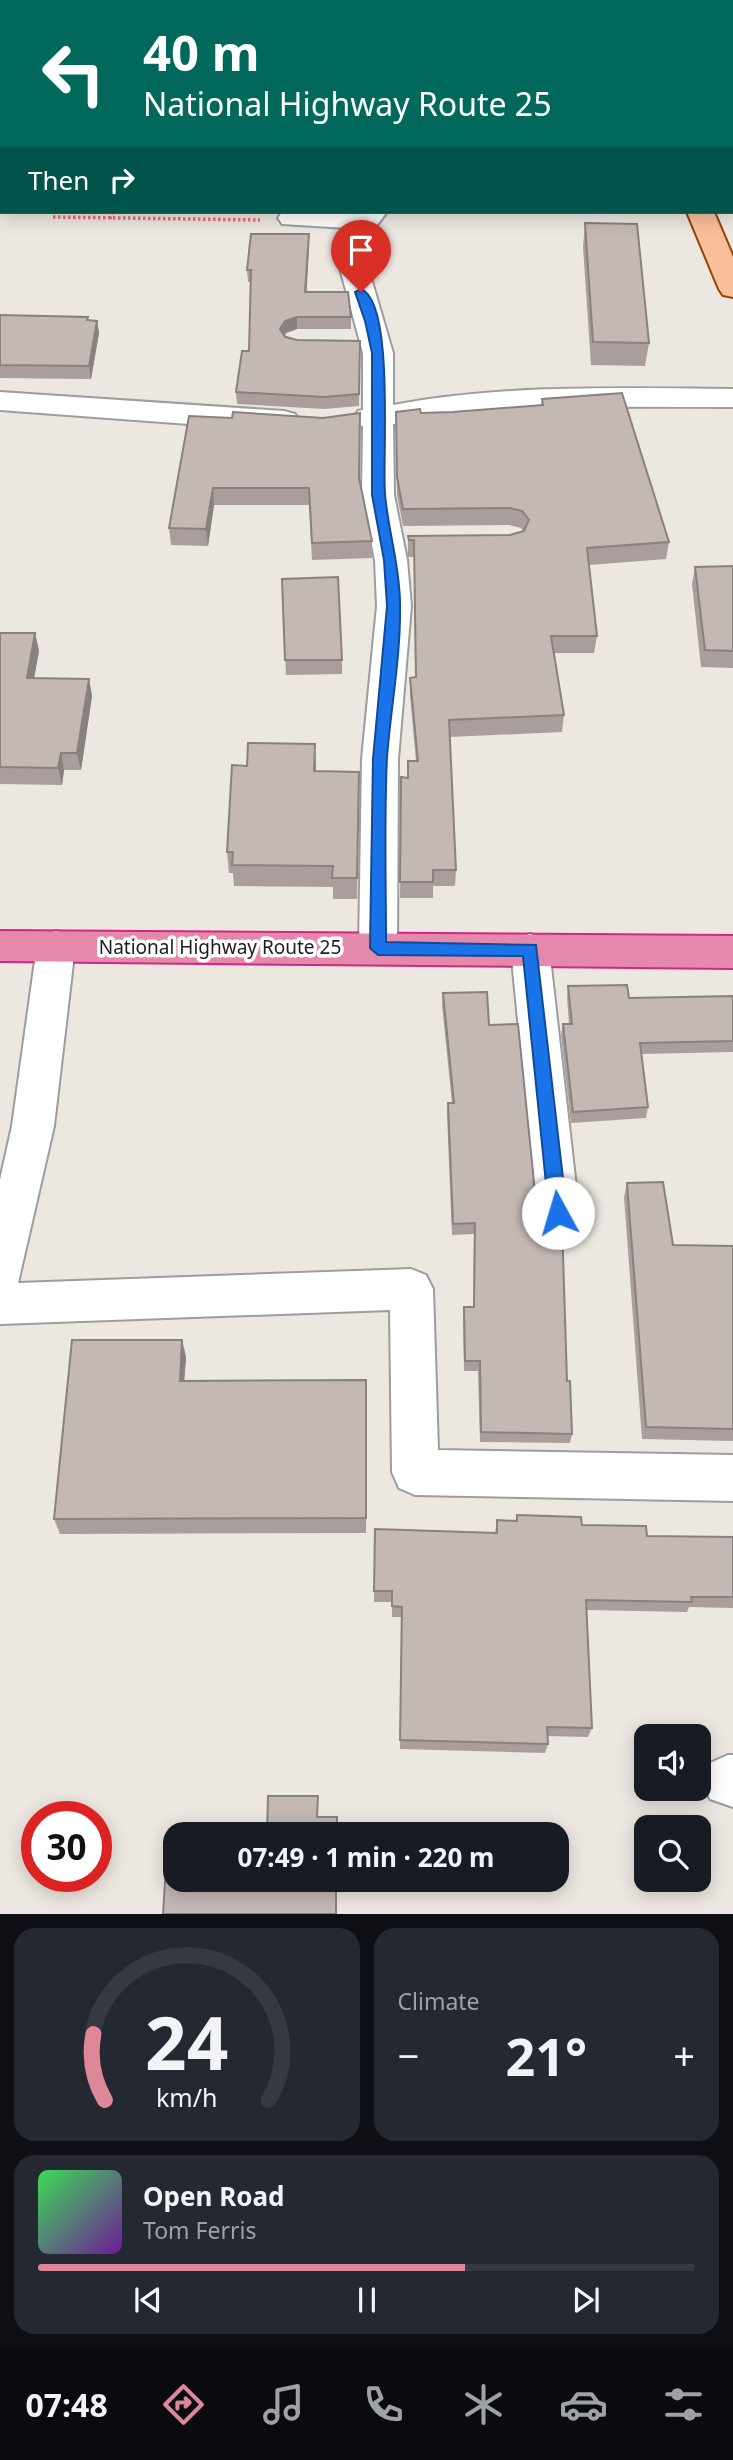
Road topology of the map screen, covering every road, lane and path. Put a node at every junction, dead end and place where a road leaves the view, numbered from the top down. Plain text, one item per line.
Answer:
1 (111, 214) edge
2 (701, 214) edge
3 (370, 216) edge
4 (54, 217) dead end
5 (292, 218) joint
6 (110, 219) junction
7 (733, 289) edge
8 (733, 398) edge
9 (0, 401) edge
10 (360, 419) junction
11 (313, 422) edge
12 (0, 946) edge
13 (56, 946) junction
14 (378, 948) junction
15 (530, 949) junction
16 (733, 952) edge
17 (558, 1213) dead end
18 (0, 1275) edge
19 (0, 1304) edge
20 (733, 1478) edge

1 - 6 path
2 - 7 main road
3 - 5 street
3 - 10 street
4 - 6 path
5 - 6 path
8 - 10 street
9 - 11 street
10 - 14 street
12 - 13 highway, National Highway Route 25
13 - 14 highway, National Highway Route 25
13 - 18 street
14 - 15 highway, National Highway Route 25
15 - 16 highway, National Highway Route 25
15 - 17 street
19 - 20 street

